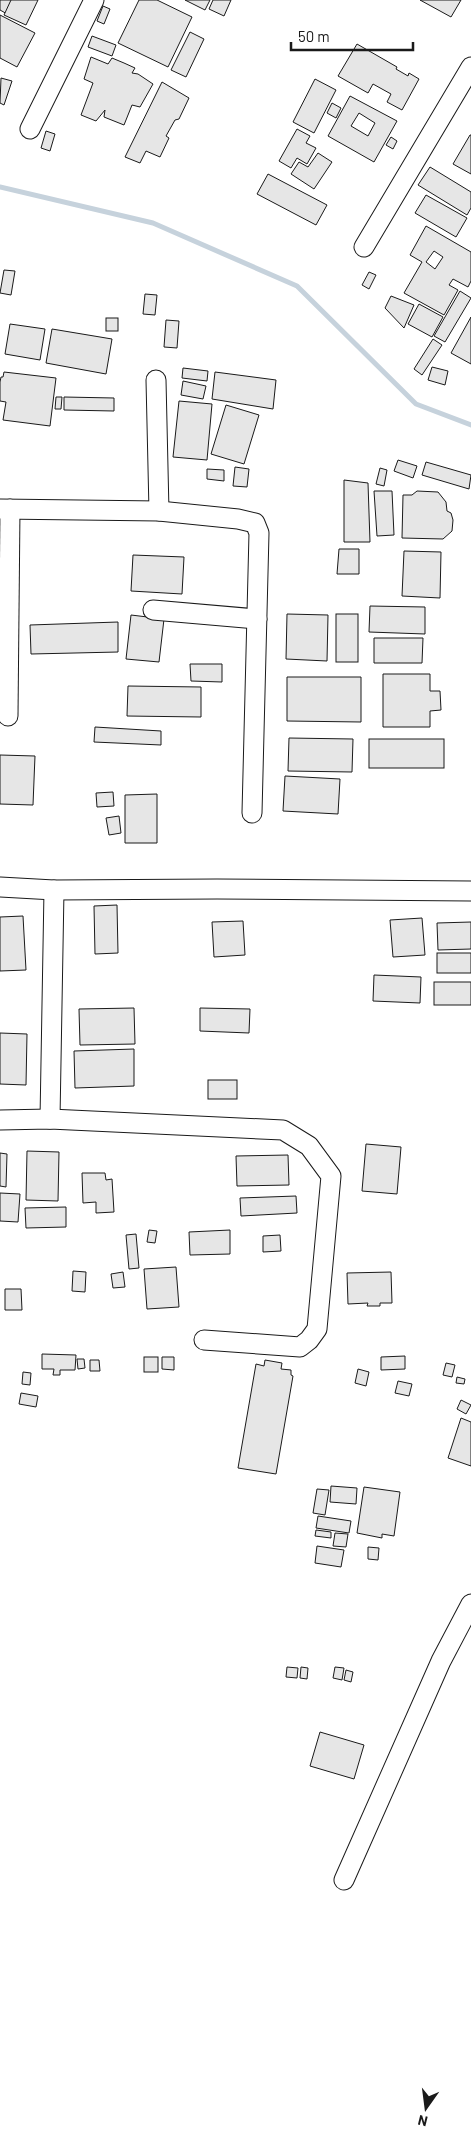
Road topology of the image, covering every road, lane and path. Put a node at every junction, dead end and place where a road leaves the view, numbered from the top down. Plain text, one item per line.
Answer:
1 (94, 0) edge
2 (471, 67) edge
3 (30, 130) dead end
4 (364, 247) dead end
5 (156, 380) dead end
6 (5, 509) edge
7 (159, 510) junction
8 (153, 610) dead end
9 (257, 619) junction
10 (8, 716) dead end
11 (252, 813) dead end
12 (0, 887) edge
13 (54, 890) junction
14 (471, 891) edge
15 (50, 1119) junction
16 (0, 1120) edge
17 (204, 1340) dead end
18 (471, 1604) edge
19 (344, 1880) dead end

1 - 3 street
2 - 4 street
5 - 7 street
6 - 7 street
6 - 10 street
7 - 9 street
8 - 9 street
9 - 11 street
12 - 13 street
13 - 14 street
13 - 15 street
15 - 16 street
15 - 17 street
18 - 19 street

